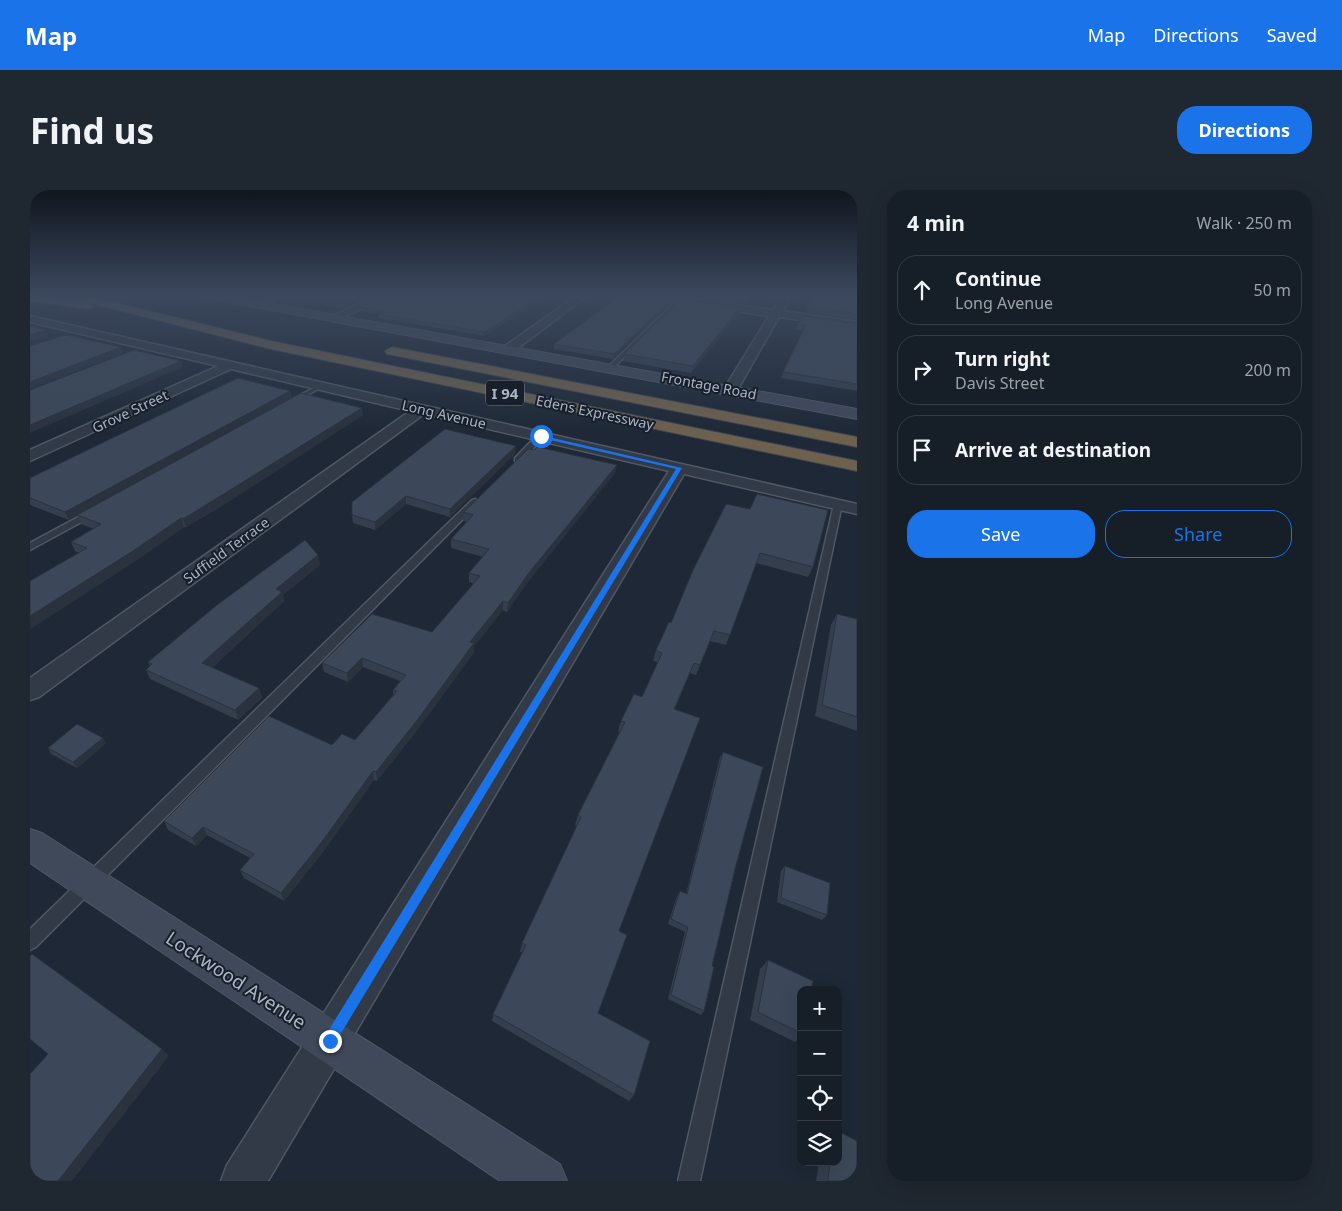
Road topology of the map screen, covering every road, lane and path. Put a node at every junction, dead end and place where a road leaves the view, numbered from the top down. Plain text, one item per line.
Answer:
1 (120, 341) edge
2 (255, 341) edge
3 (465, 341) edge
4 (520, 341) edge
5 (638, 341) edge
6 (759, 341) edge
7 (381, 349) dead end
8 (509, 349) junction
9 (230, 365) junction
10 (611, 367) junction
11 (321, 386) junction
12 (731, 389) junction
13 (286, 405) edge
14 (422, 409) junction
15 (857, 414) edge
16 (541, 436) junction
17 (857, 442) edge
18 (30, 456) edge
19 (857, 466) edge
20 (679, 468) junction
21 (506, 471) edge
22 (485, 492) edge
23 (838, 504) junction
24 (98, 509) edge
25 (857, 509) edge
26 (30, 547) edge
27 (30, 691) edge
28 (30, 844) edge
29 (89, 883) junction
30 (30, 941) edge
31 (330, 1041) junction
32 (243, 1181) edge
33 (544, 1181) edge
34 (689, 1181) edge

1 - 9 street, Long Avenue
2 - 19 highway, Edens Expressway / I 94
3 - 8 street, Frontage Road
4 - 8 street
5 - 10 lane
6 - 12 street
7 - 17 highway, Edens Expressway / I 94
8 - 10 street, Frontage Road
9 - 11 street, Long Avenue
9 - 18 street, Grove Street
10 - 12 street, Frontage Road
11 - 13 lane
11 - 14 street, Long Avenue
12 - 15 street, Frontage Road
14 - 16 street, Long Avenue
14 - 27 street, Suffield Terrace
16 - 20 street, Long Avenue
16 - 21 lane
20 - 23 street, Long Avenue
20 - 31 street
22 - 29 lane
23 - 25 street, Long Avenue
23 - 34 lane
24 - 26 lane
28 - 29 street, Lockwood Avenue
29 - 30 lane
29 - 31 street, Lockwood Avenue
31 - 32 street
31 - 33 street, Lockwood Avenue

